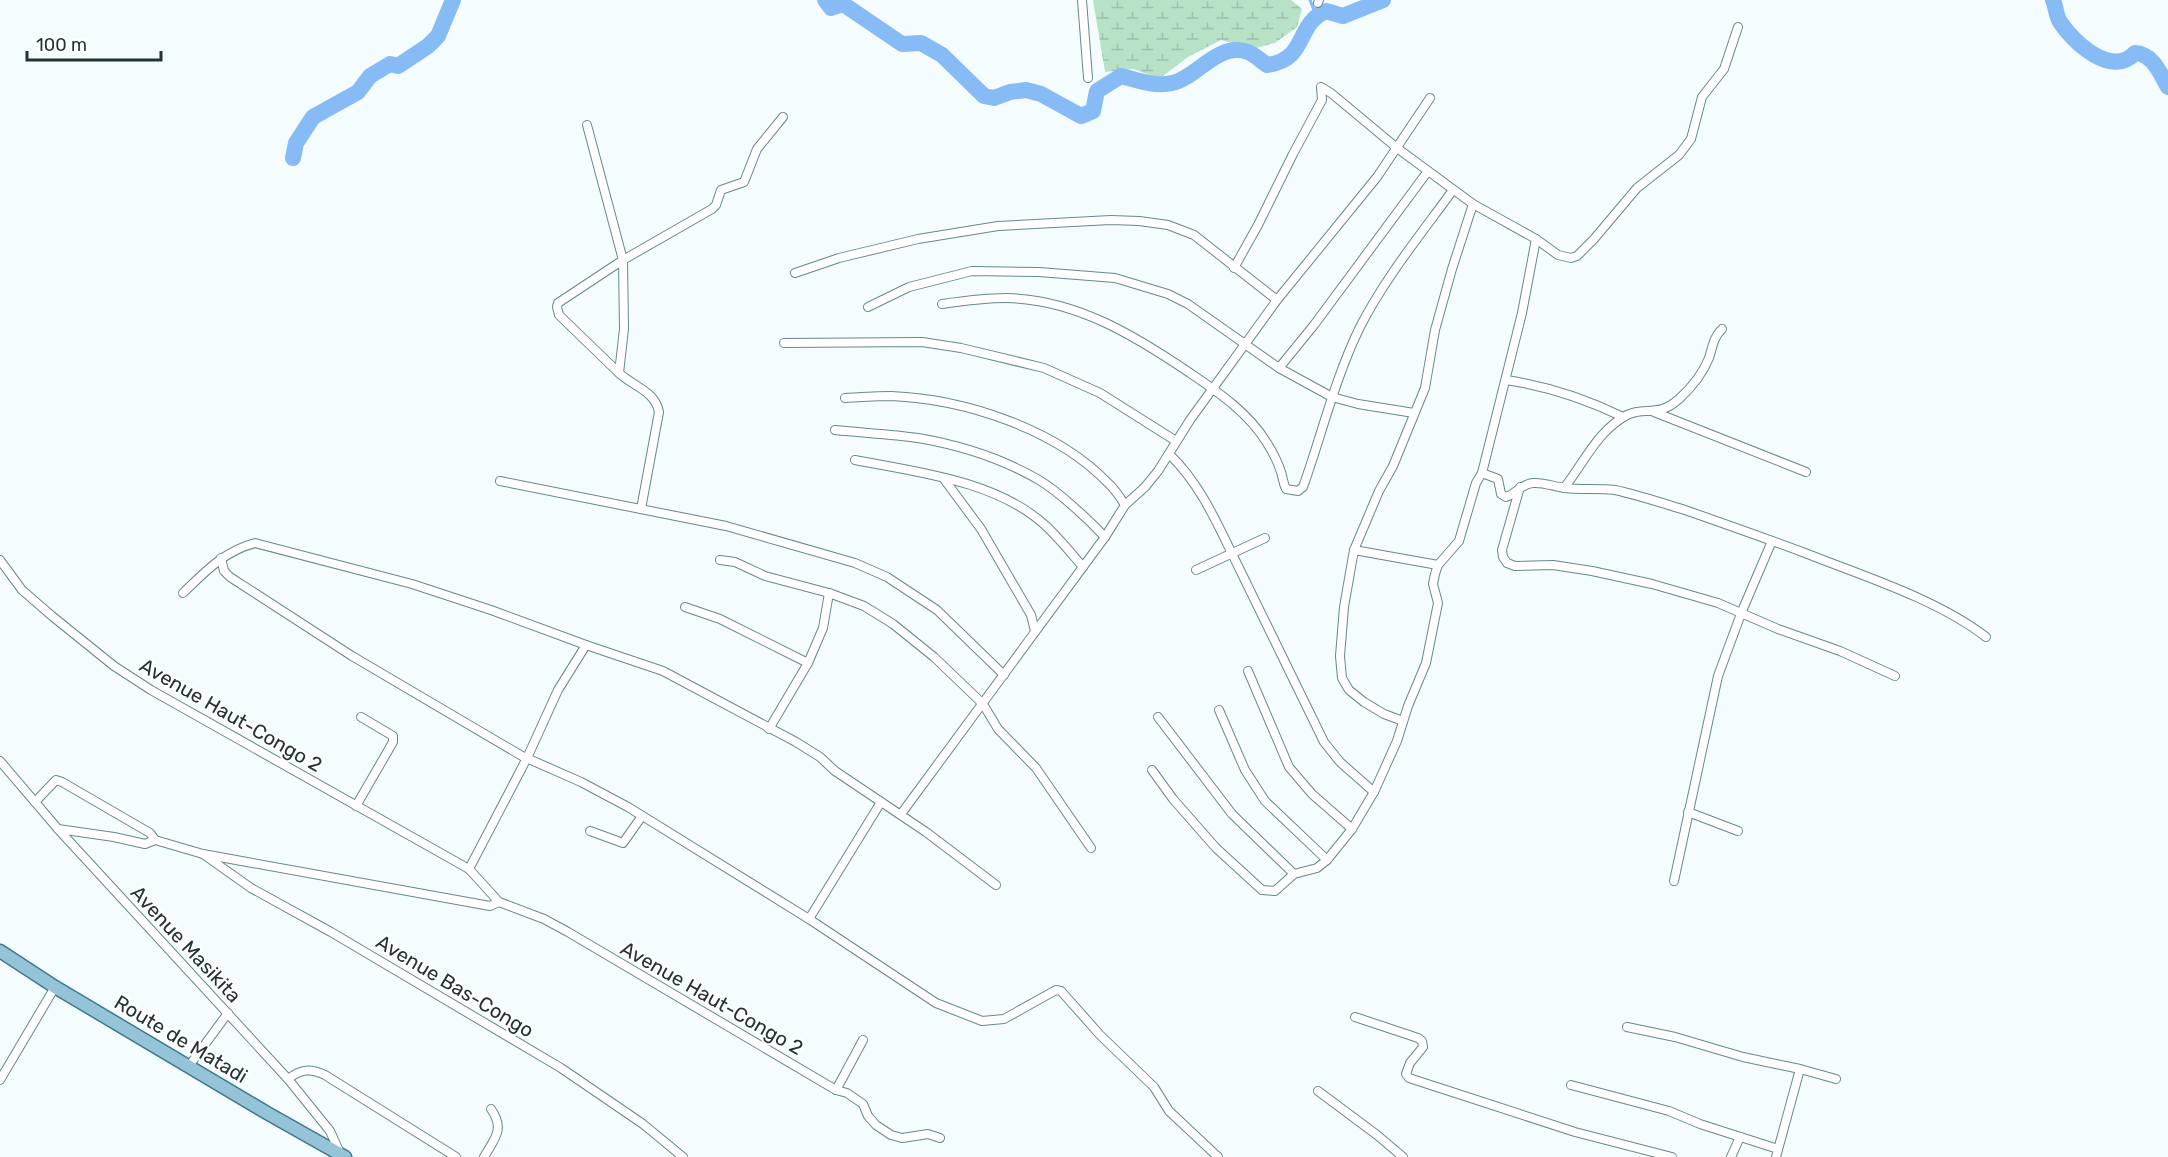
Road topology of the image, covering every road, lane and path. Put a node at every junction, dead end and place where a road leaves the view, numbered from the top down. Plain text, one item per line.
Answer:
1 (1082, 0) edge
2 (1738, 27) dead end
3 (1088, 78) dead end
4 (1430, 98) dead end
5 (783, 117) dead end
6 (587, 125) dead end
7 (1397, 148) junction
8 (1428, 171) junction
9 (1453, 190) junction
10 (1473, 204) junction
11 (1536, 239) junction
12 (622, 260) junction
13 (1234, 268) junction
14 (795, 273) dead end
15 (1277, 300) junction
16 (942, 304) dead end
17 (868, 307) dead end
18 (1722, 328) dead end
19 (784, 343) dead end
20 (1245, 345) junction
21 (1279, 368) junction
22 (620, 373) junction
23 (1506, 380) junction
24 (1213, 388) junction
25 (1332, 397) junction
26 (845, 398) dead end
27 (1653, 412) junction
28 (1413, 413) junction
29 (1623, 417) junction
30 (835, 430) dead end
31 (1176, 441) junction
32 (1169, 454) junction
33 (855, 460) dead end
34 (1482, 472) junction
35 (1806, 472) dead end
36 (943, 478) junction
37 (500, 481) dead end
38 (1520, 487) junction
39 (1563, 488) junction
40 (1125, 505) junction
41 (641, 509) junction
42 (1105, 537) junction
43 (1265, 538) dead end
44 (1772, 541) junction
45 (1354, 550) junction
46 (1232, 554) junction
47 (220, 558) junction
48 (0, 560) edge
49 (720, 560) dead end
50 (1438, 565) junction
51 (1083, 567) junction
52 (1196, 570) dead end
53 (183, 593) dead end
54 (829, 593) junction
55 (685, 606) dead end
56 (1742, 611) junction
57 (1035, 631) junction
58 (1986, 637) dead end
59 (586, 645) junction
60 (808, 663) junction
61 (1248, 671) dead end
62 (1004, 675) junction
63 (1895, 676) dead end
64 (983, 704) junction
65 (1219, 710) dead end
66 (361, 717) dead end
67 (1158, 717) dead end
68 (1403, 721) junction
69 (769, 729) junction
70 (527, 758) junction
71 (0, 761) edge
72 (1152, 770) dead end
73 (1374, 792) junction
74 (35, 802) junction
75 (881, 802) junction
76 (356, 806) junction
77 (1688, 812) junction
78 (901, 814) junction
79 (642, 816) junction
80 (58, 829) junction
81 (1352, 829) junction
82 (590, 831) dead end
83 (1738, 831) dead end
84 (155, 840) junction
85 (1091, 848) dead end
86 (203, 854) junction
87 (1327, 860) junction
88 (469, 869) junction
89 (1294, 874) junction
90 (1674, 881) dead end
91 (996, 885) dead end
92 (499, 902) junction
93 (809, 919) junction
94 (0, 951) edge
95 (55, 987) junction
96 (228, 1013) junction
97 (1355, 1017) dead end
98 (1627, 1027) dead end
99 (863, 1040) dead end
100 (189, 1066) junction
101 (1800, 1069) junction
102 (288, 1079) junction
103 (1836, 1079) dead end
104 (0, 1080) edge
105 (1571, 1085) dead end
106 (836, 1090) junction
107 (1318, 1091) dead end
108 (491, 1109) dead end
109 (1740, 1137) junction
110 (940, 1138) dead end
111 (1777, 1153) edge
112 (342, 1156) edge
113 (456, 1157) edge
114 (484, 1157) edge
115 (683, 1157) edge
116 (1218, 1157) edge
117 (1403, 1157) edge
118 (1672, 1157) edge
119 (1731, 1157) edge

1 - 3 street
2 - 11 street
4 - 7 street
5 - 12 street
6 - 12 street
7 - 8 street
7 - 13 street
7 - 15 street
8 - 9 street
8 - 21 street
9 - 10 street
9 - 25 street
10 - 11 street
10 - 28 street
11 - 23 street
12 - 22 street
12 - 22 street
13 - 14 street
13 - 15 street
15 - 20 street
16 - 24 street
17 - 20 street
18 - 27 street
19 - 31 street
20 - 21 street
20 - 24 street
21 - 25 street
22 - 41 street
23 - 29 street
23 - 34 street
24 - 25 street
24 - 31 street
25 - 28 street
26 - 40 street
27 - 29 street
27 - 35 street
28 - 45 street
29 - 39 street
30 - 42 street
31 - 32 street
32 - 40 street
32 - 46 street
33 - 36 street
34 - 38 street
34 - 50 street
36 - 51 street
36 - 57 street
37 - 41 street
38 - 39 street
38 - 56 street
39 - 44 street
40 - 42 street
41 - 62 street
42 - 51 street
43 - 46 street
44 - 56 street
44 - 58 street
45 - 50 street
45 - 68 street
46 - 52 street
46 - 73 street
47 - 53 street
47 - 59 street
47 - 70 street
48 - 76 street, Avenue Haut-Congo 2
49 - 54 street
50 - 68 street
51 - 57 street
54 - 60 street
54 - 64 street
55 - 60 street
56 - 63 street
56 - 77 street
57 - 62 street
59 - 69 street
59 - 70 street
60 - 69 street
61 - 81 street
62 - 64 street
64 - 78 street
64 - 85 street
65 - 87 street
66 - 76 street
67 - 89 street
68 - 73 street
69 - 75 street
70 - 79 street
70 - 88 street
71 - 74 street, Avenue Masikita
72 - 89 street
73 - 81 street
74 - 80 street, Avenue Masikita
74 - 84 street
75 - 78 street
75 - 93 street
76 - 88 street, Avenue Haut-Congo 2
77 - 83 street
77 - 90 street
78 - 91 street
79 - 82 street
79 - 93 street
80 - 84 street
80 - 96 street, Avenue Masikita
81 - 87 street
84 - 86 street
86 - 92 street
86 - 115 street, Avenue Bas-Congo
87 - 89 street
88 - 92 street, Avenue Haut-Congo 2
92 - 106 street, Avenue Haut-Congo 2
93 - 116 street
94 - 95 main road, Route de Matadi
95 - 100 main road, Route de Matadi
95 - 104 street
96 - 100 street
96 - 102 street, Avenue Masikita
97 - 118 street
98 - 101 street
99 - 106 street
100 - 112 main road, Route de Matadi
101 - 103 street
101 - 111 street
102 - 112 street, Avenue Masikita
102 - 113 street
105 - 109 street
106 - 110 street, Avenue Haut-Congo 2
107 - 117 street
108 - 114 street
109 - 111 street
109 - 119 street

